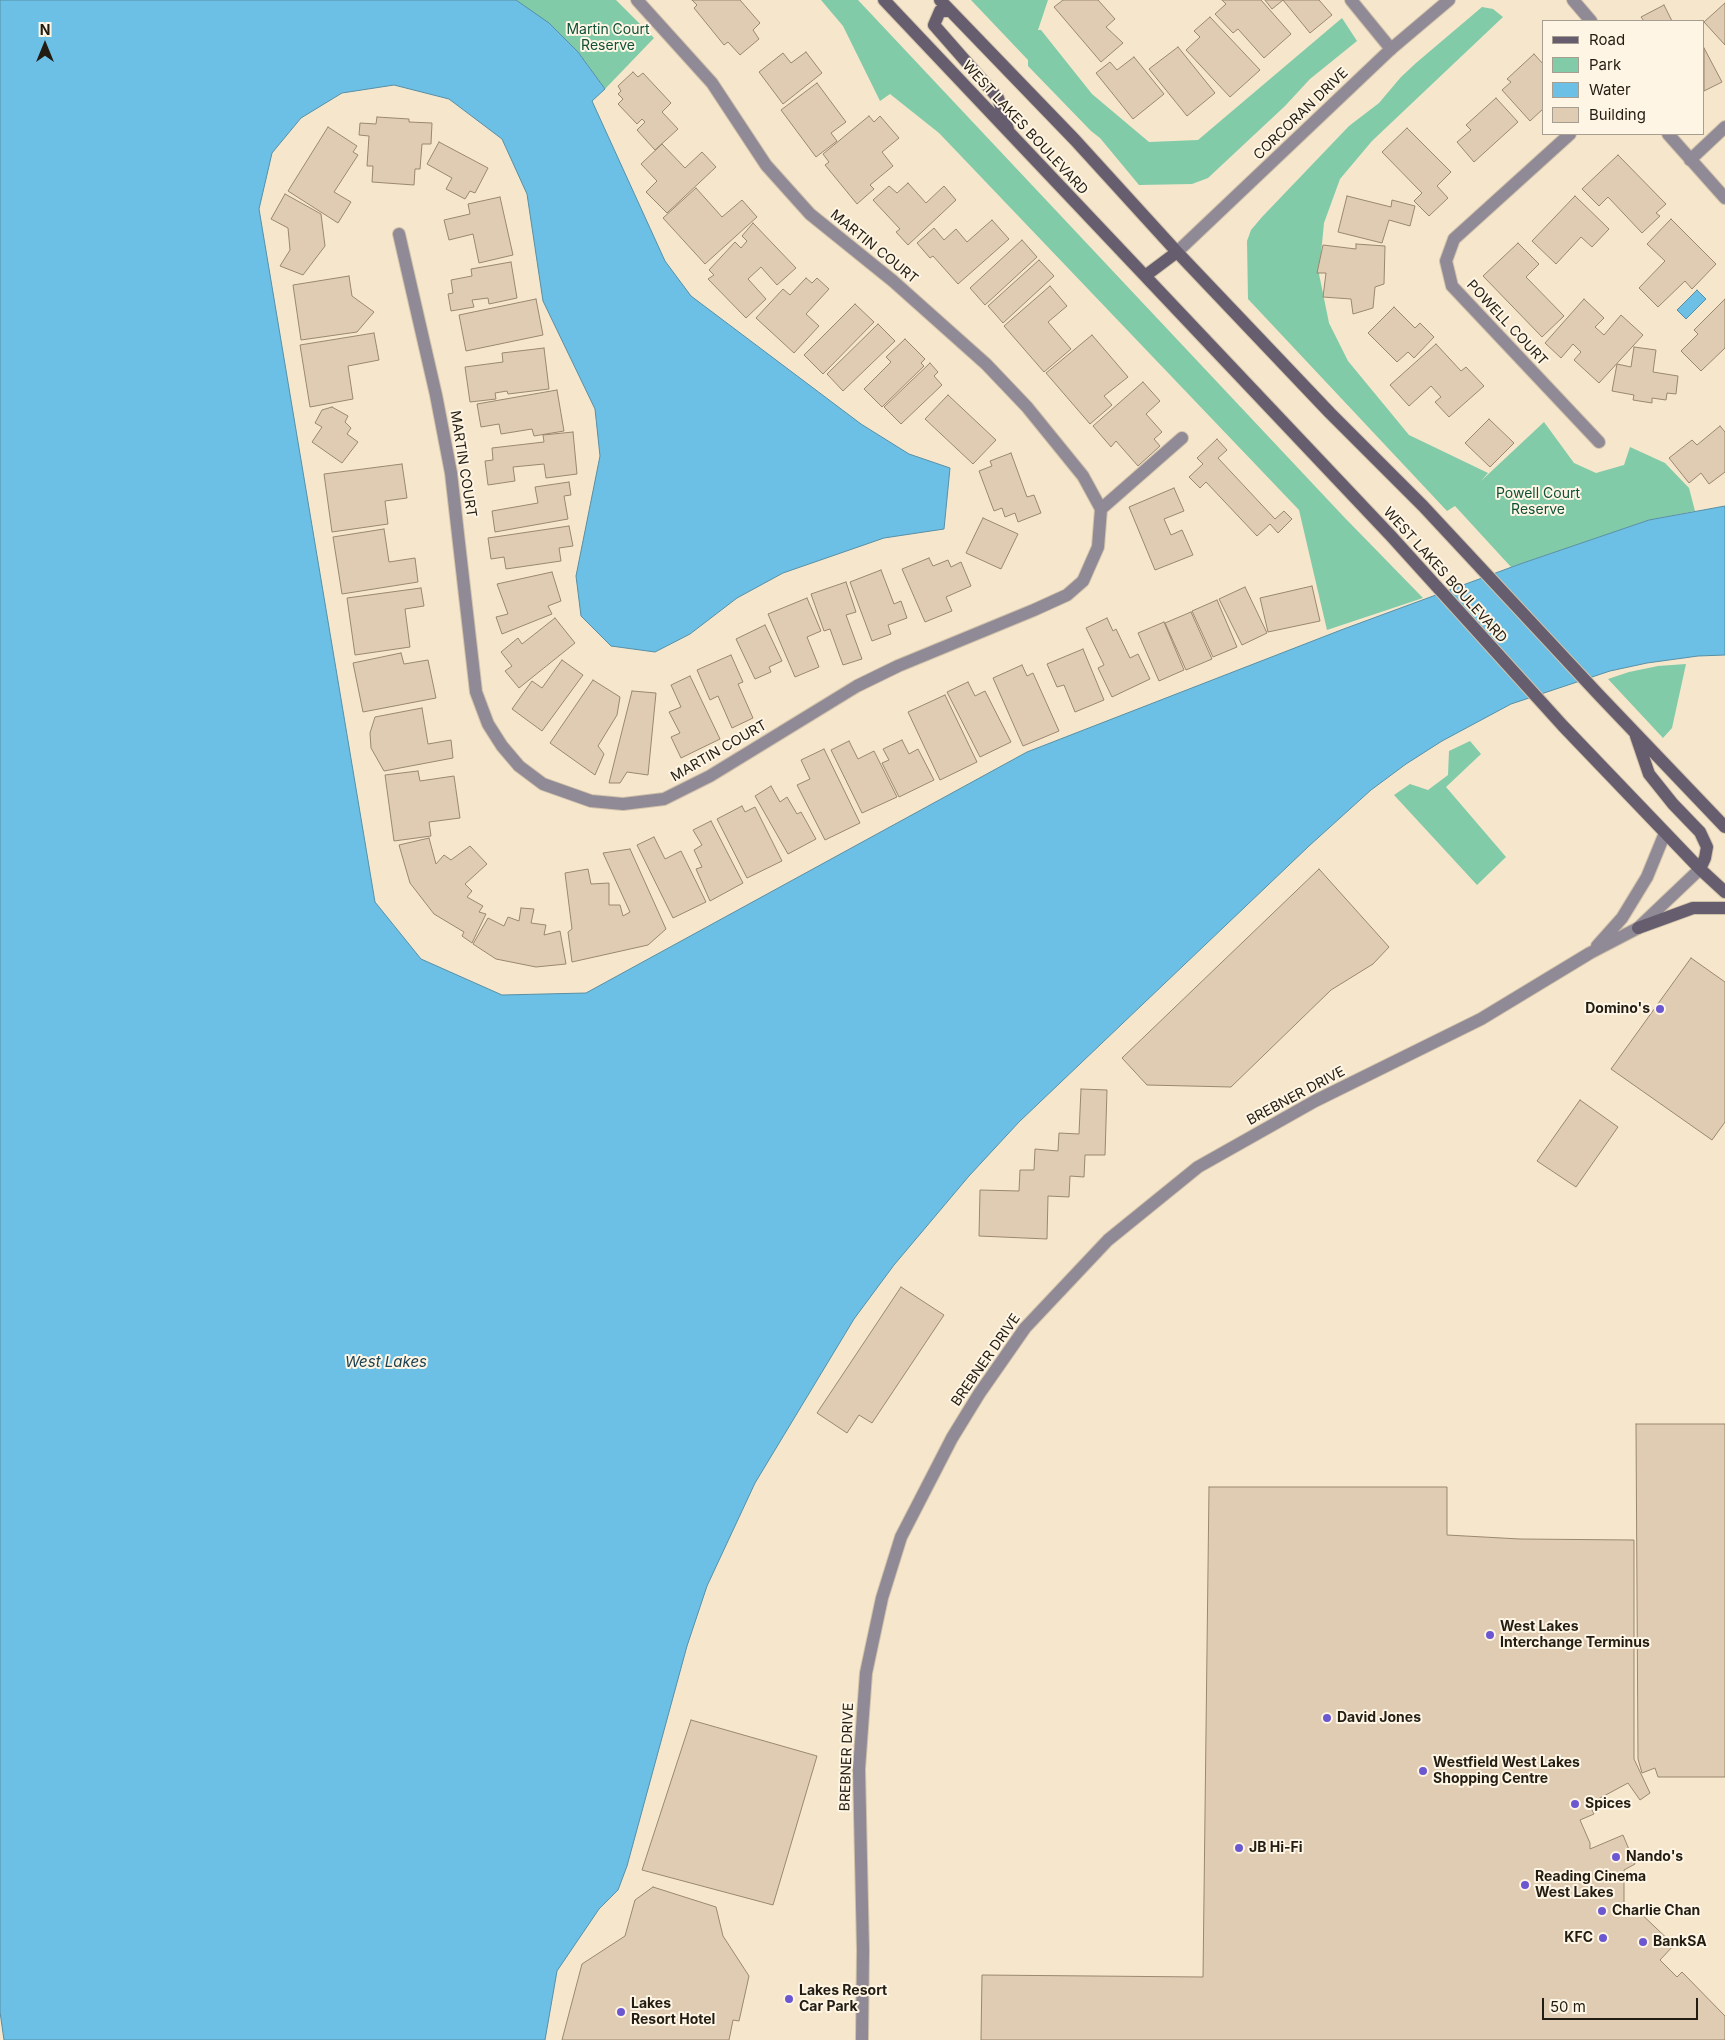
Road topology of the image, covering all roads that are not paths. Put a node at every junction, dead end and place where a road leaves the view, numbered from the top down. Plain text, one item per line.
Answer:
1 (637, 0) edge
2 (884, 0) edge
3 (940, 0) edge
4 (1351, 0) edge
5 (1448, 0) edge
6 (1573, 0) edge
7 (950, 11) junction
8 (1590, 20) edge
9 (1391, 49) junction
10 (1725, 127) edge
11 (1010, 134) junction
12 (1569, 135) edge
13 (1669, 135) edge
14 (1690, 160) junction
15 (1725, 198) edge
16 (399, 234) dead end
17 (1177, 252) junction
18 (1145, 276) junction
19 (1182, 438) dead end
20 (1599, 442) dead end
21 (1101, 509) junction
22 (1634, 731) junction
23 (1725, 826) edge
24 (1665, 833) junction
25 (1700, 869) junction
26 (1725, 892) edge
27 (1725, 908) edge
28 (1638, 928) junction
29 (1590, 953) junction
30 (862, 2040) edge

1 - 21 street, MARTIN COURT
2 - 11 main road, WEST LAKES BOULEVARD
3 - 7 main road, WEST LAKES BOULEVARD
4 - 9 street
5 - 9 street, CORCORAN DRIVE
6 - 8 street
7 - 11 main road
7 - 17 main road, WEST LAKES BOULEVARD
9 - 17 street, CORCORAN DRIVE
10 - 14 street
11 - 18 main road, WEST LAKES BOULEVARD
12 - 20 street, POWELL COURT
13 - 14 street
14 - 15 street
16 - 21 street, MARTIN COURT
17 - 18 main road
17 - 22 main road, WEST LAKES BOULEVARD
18 - 24 main road, WEST LAKES BOULEVARD
19 - 21 street
22 - 23 main road, WEST LAKES BOULEVARD
22 - 25 main road
24 - 25 main road, WEST LAKES BOULEVARD
24 - 29 street, BREBNER DRIVE
25 - 26 main road, WEST LAKES BOULEVARD
25 - 28 street, BREBNER DRIVE
27 - 28 main road
28 - 29 street, BREBNER DRIVE
29 - 30 street, BREBNER DRIVE

